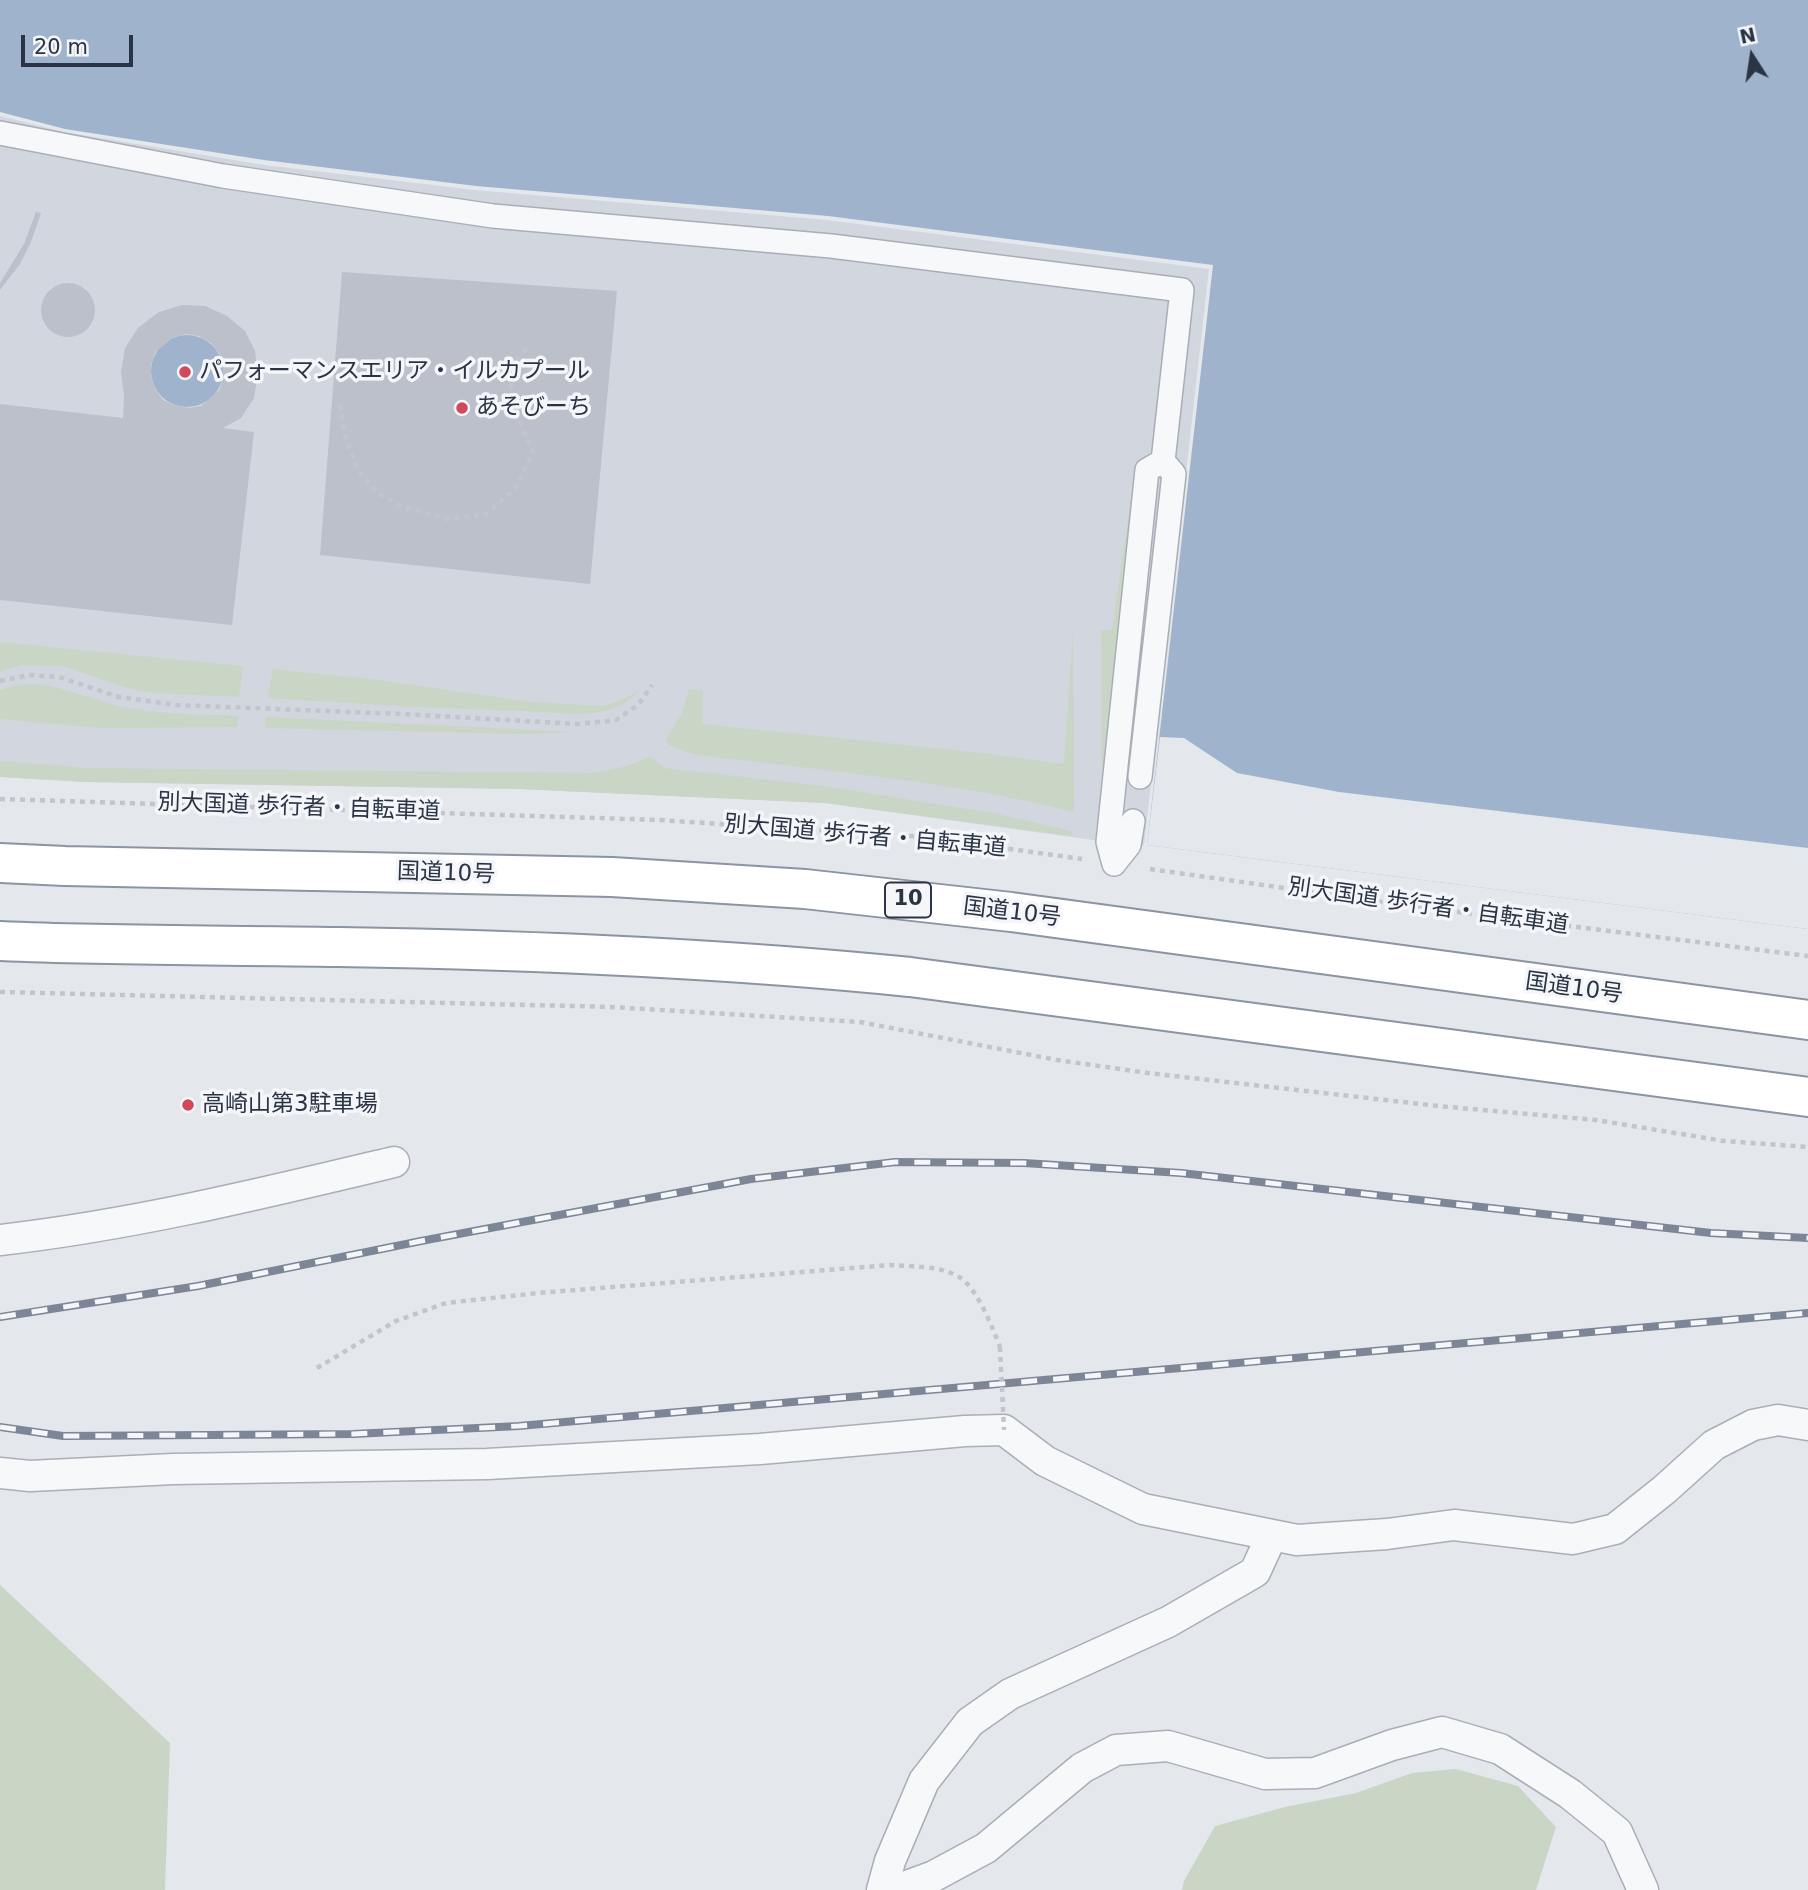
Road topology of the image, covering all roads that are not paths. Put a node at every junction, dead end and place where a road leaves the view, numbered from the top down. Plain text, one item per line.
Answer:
1 (0, 134) edge
2 (1163, 461) junction
3 (1140, 777) dead end
4 (1133, 821) dead end
5 (0, 863) edge
6 (0, 941) edge
7 (1808, 1020) edge
8 (1808, 1097) edge
9 (394, 1163) dead end
10 (0, 1240) edge
11 (1808, 1425) edge
12 (0, 1473) edge
13 (1272, 1535) junction
14 (883, 1890) edge
15 (896, 1890) edge
16 (1643, 1890) edge

1 - 2 street
2 - 3 street
2 - 4 street
5 - 7 highway, 国道10号 / 10
6 - 8 highway
9 - 10 street
11 - 13 street
12 - 13 street
13 - 14 street
15 - 16 street

